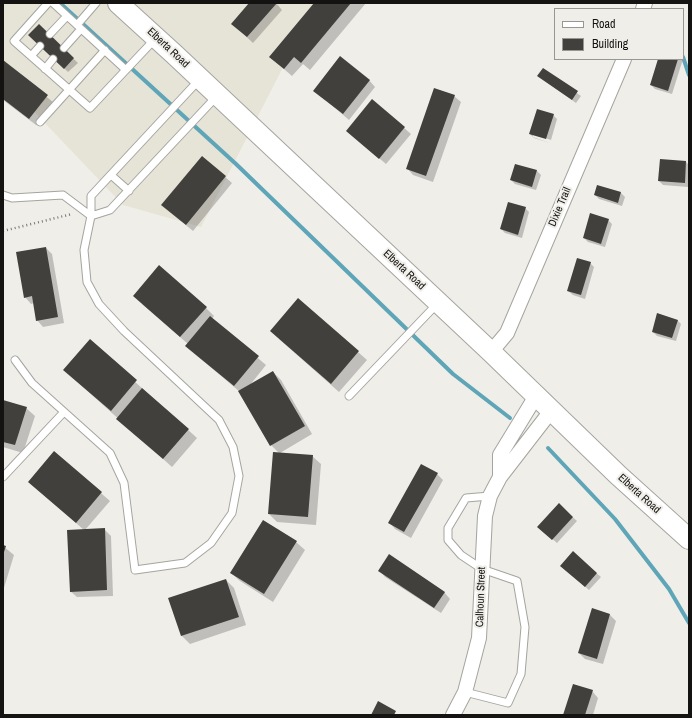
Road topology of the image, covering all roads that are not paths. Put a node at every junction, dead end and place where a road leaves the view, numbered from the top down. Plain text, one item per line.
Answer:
1 (48, 3) edge
2 (53, 3) edge
3 (96, 3) edge
4 (118, 3) edge
5 (67, 16) junction
6 (79, 27) junction
7 (50, 34) dead end
8 (156, 37) junction
9 (40, 46) dead end
10 (64, 48) dead end
11 (104, 50) junction
12 (31, 56) junction
13 (53, 59) dead end
14 (624, 60) edge
15 (45, 68) junction
16 (126, 70) junction
17 (201, 79) junction
18 (68, 89) junction
19 (218, 95) junction
20 (40, 122) dead end
21 (111, 175) junction
22 (129, 191) junction
23 (3, 195) edge
24 (91, 216) junction
25 (438, 302) junction
26 (491, 352) junction
27 (15, 360) dead end
28 (349, 396) dead end
29 (536, 396) junction
30 (551, 411) junction
31 (64, 412) junction
32 (3, 477) edge
33 (500, 478) junction
34 (490, 496) junction
35 (689, 539) edge
36 (482, 568) junction
37 (465, 692) junction
38 (453, 715) edge

1 - 12 lane
2 - 5 lane
3 - 6 lane
4 - 8 street, Elberta Road
5 - 6 lane
5 - 7 lane
6 - 10 lane
6 - 11 lane
8 - 16 lane
8 - 17 street, Elberta Road
9 - 12 lane
11 - 16 lane
11 - 18 lane
12 - 15 lane
13 - 15 lane
14 - 26 street, Dixie Trail
15 - 18 lane
16 - 18 lane
17 - 19 street, Elberta Road
17 - 21 lane
18 - 20 lane
19 - 22 lane
19 - 25 street, Elberta Road
21 - 22 lane
21 - 24 lane
22 - 24 lane
23 - 24 lane
24 - 31 lane
25 - 26 street, Elberta Road
25 - 28 lane
26 - 29 street, Elberta Road
27 - 31 lane
29 - 30 street, Elberta Road
29 - 33 street, Calhoun Street
30 - 33 street, Calhoun Street
30 - 35 street, Elberta Road
31 - 32 lane
33 - 34 street, Calhoun Street
34 - 36 street, Calhoun Street
34 - 36 lane
36 - 37 street, Calhoun Street
36 - 37 lane
37 - 38 street, Calhoun Street

